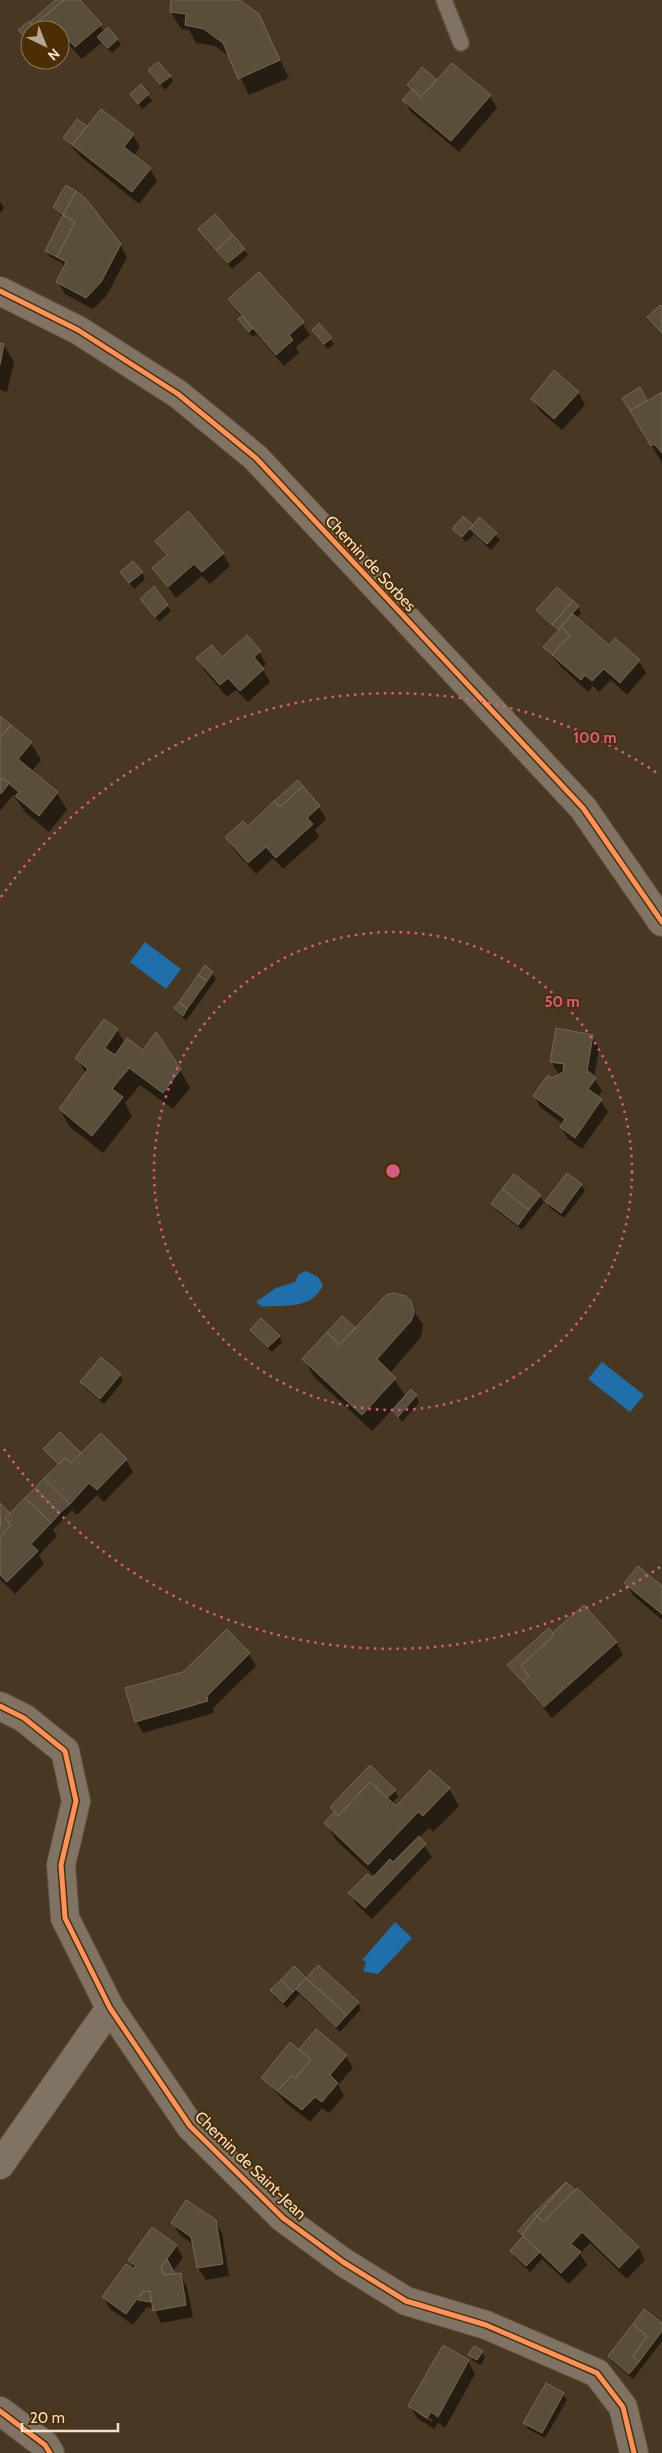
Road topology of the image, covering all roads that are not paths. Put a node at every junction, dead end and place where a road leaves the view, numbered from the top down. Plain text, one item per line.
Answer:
1 (444, 0) edge
2 (461, 43) dead end
3 (0, 290) edge
4 (662, 922) edge
5 (0, 1706) edge
6 (110, 2008) junction
7 (0, 2165) edge
8 (0, 2411) edge
9 (50, 2453) edge
10 (634, 2453) edge

1 - 2 lane
3 - 4 street, Chemin de Sorbes
5 - 6 street, Chemin de Saint-Jean
6 - 7 street
6 - 10 street, Chemin de Saint-Jean
8 - 9 street

